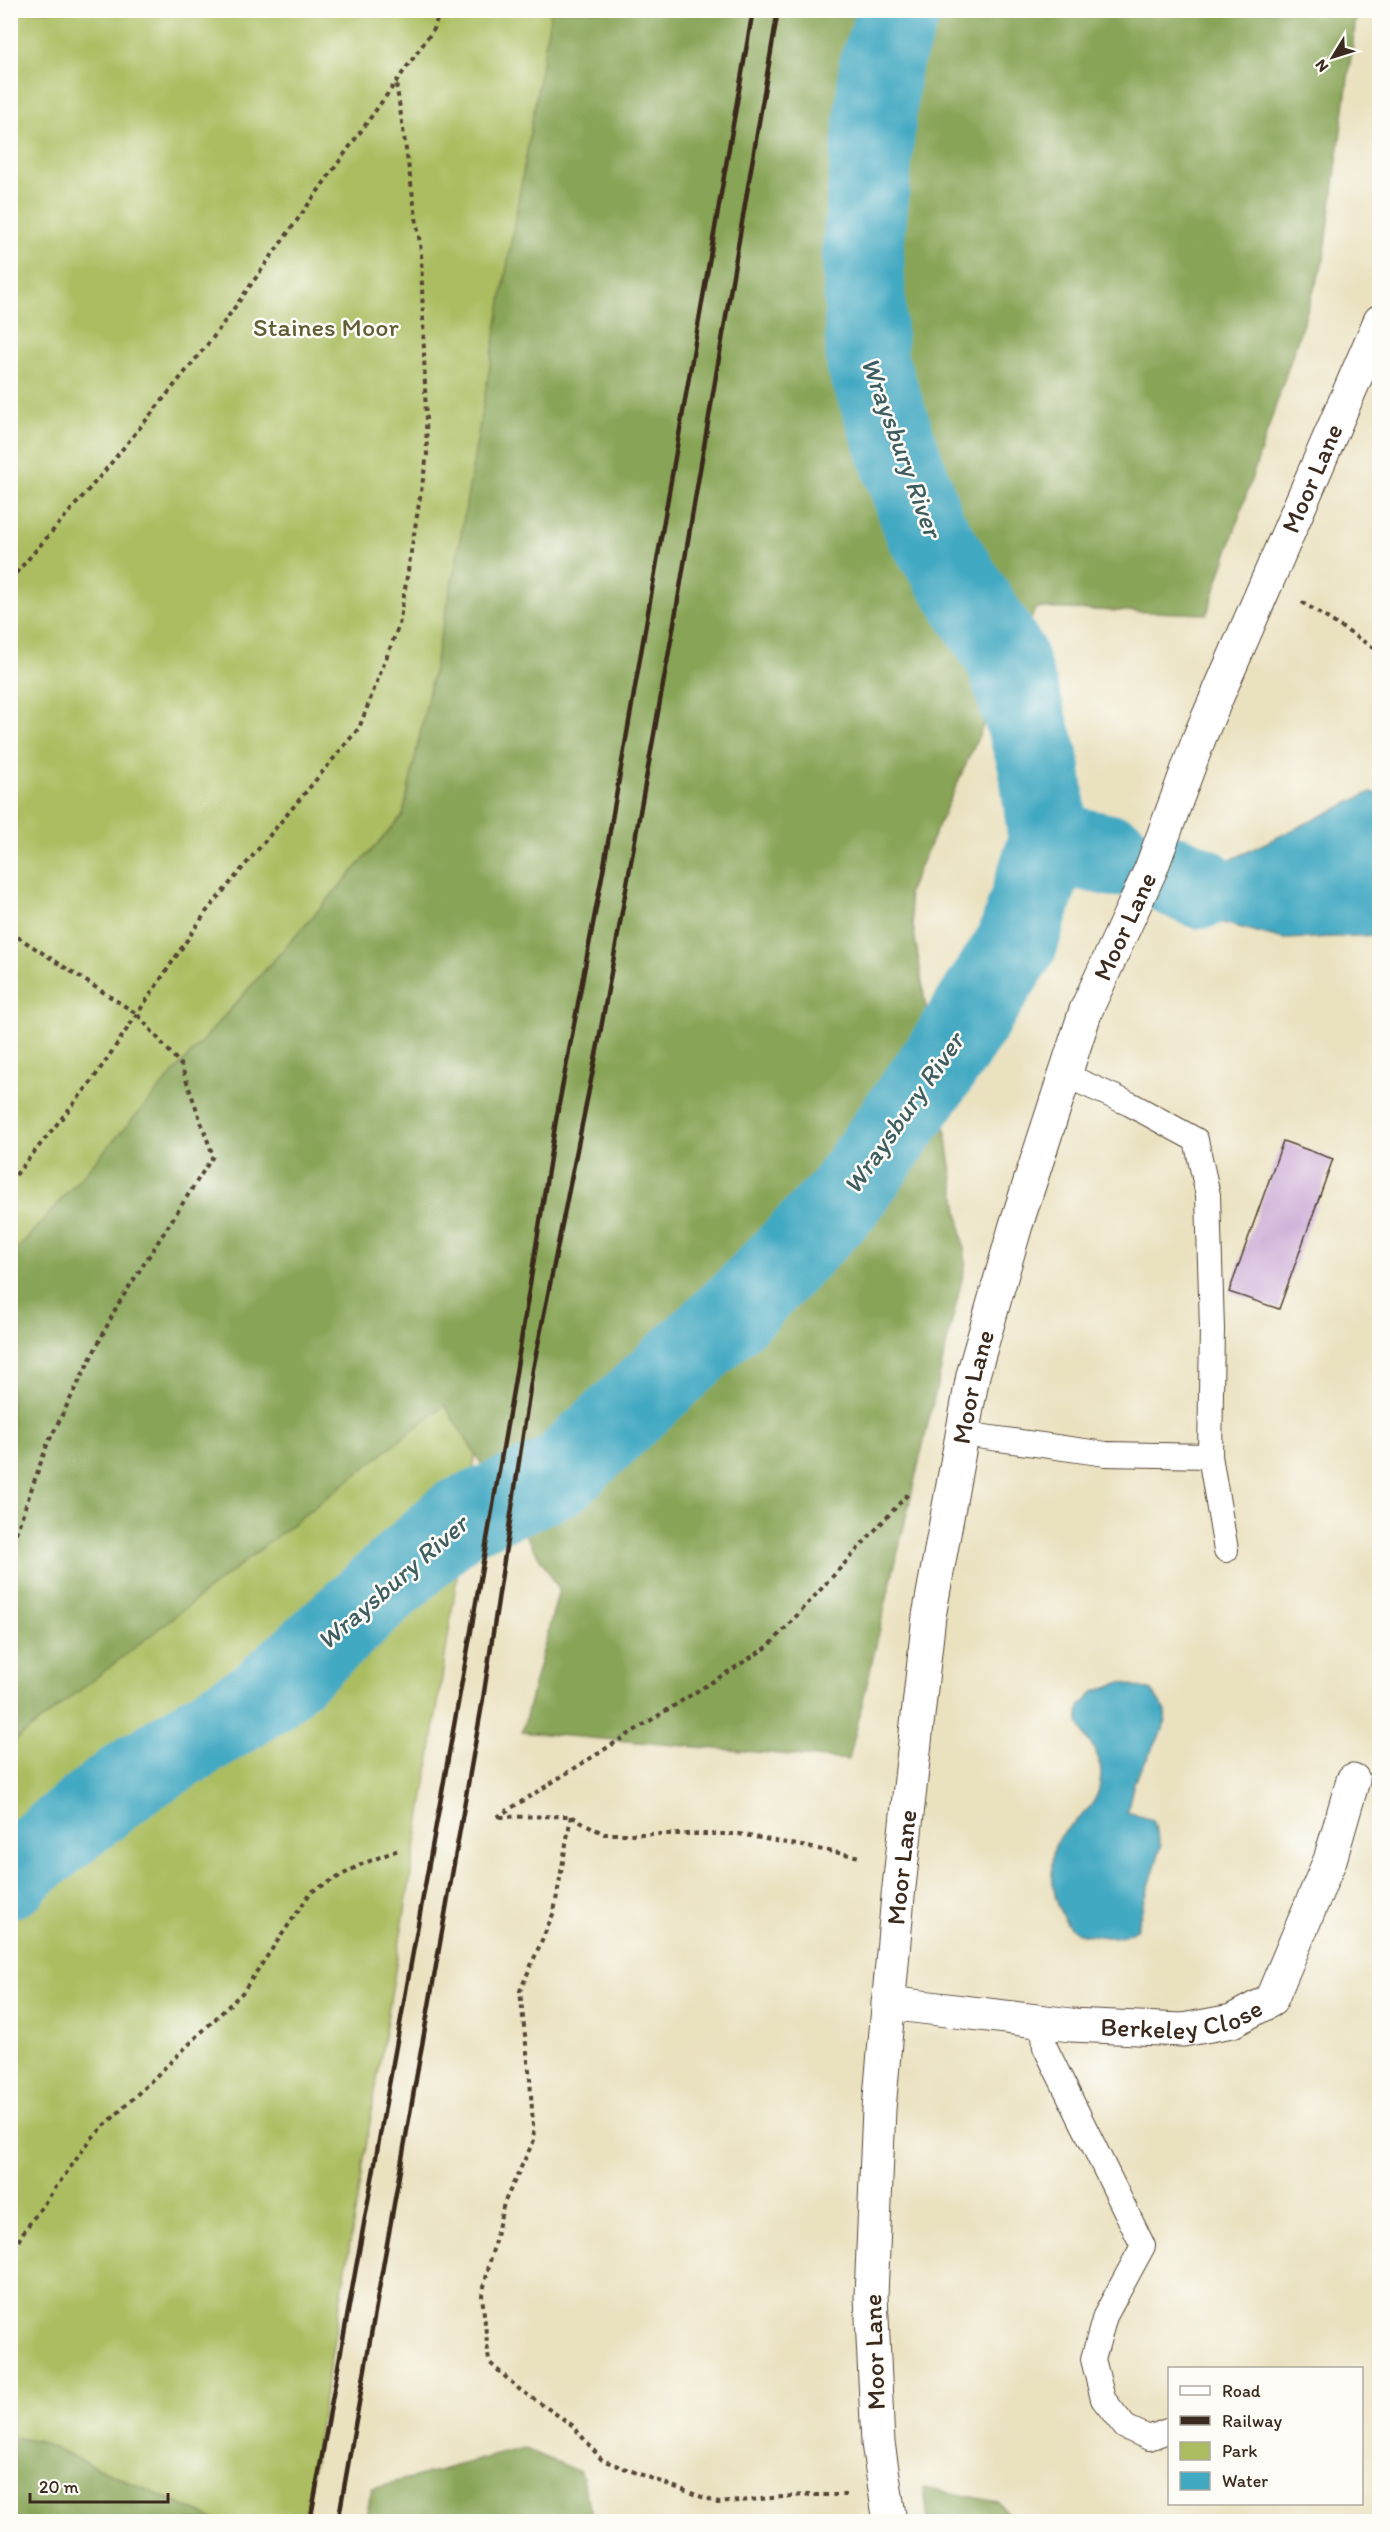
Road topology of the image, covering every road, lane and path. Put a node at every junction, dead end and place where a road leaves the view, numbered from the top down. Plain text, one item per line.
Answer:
1 (440, 10) edge
2 (396, 82) junction
3 (1380, 321) edge
4 (10, 580) edge
5 (1267, 580) junction
6 (1380, 652) edge
7 (10, 932) edge
8 (138, 1014) junction
9 (1065, 1075) junction
10 (10, 1182) edge
11 (963, 1434) junction
12 (1210, 1456) junction
13 (914, 1487) dead end
14 (10, 1550) edge
15 (1226, 1550) dead end
16 (1353, 1780) dead end
17 (571, 1816) junction
18 (401, 1849) dead end
19 (902, 1865) junction
20 (888, 2003) junction
21 (1043, 2022) junction
22 (10, 2257) edge
23 (1168, 2431) edge
24 (888, 2509) edge

1 - 2 path
2 - 4 path
2 - 8 path
3 - 5 street, Moor Lane
5 - 6 path
5 - 9 street, Moor Lane
7 - 8 path
8 - 10 path
8 - 14 path
9 - 11 street, Moor Lane
9 - 12 lane
11 - 12 lane
11 - 19 street, Moor Lane
12 - 15 lane
13 - 17 path
16 - 21 street, Berkeley Close
17 - 19 path
17 - 24 path
18 - 22 path
19 - 20 street, Moor Lane
20 - 21 street, Berkeley Close
20 - 24 street, Moor Lane
21 - 23 lane

